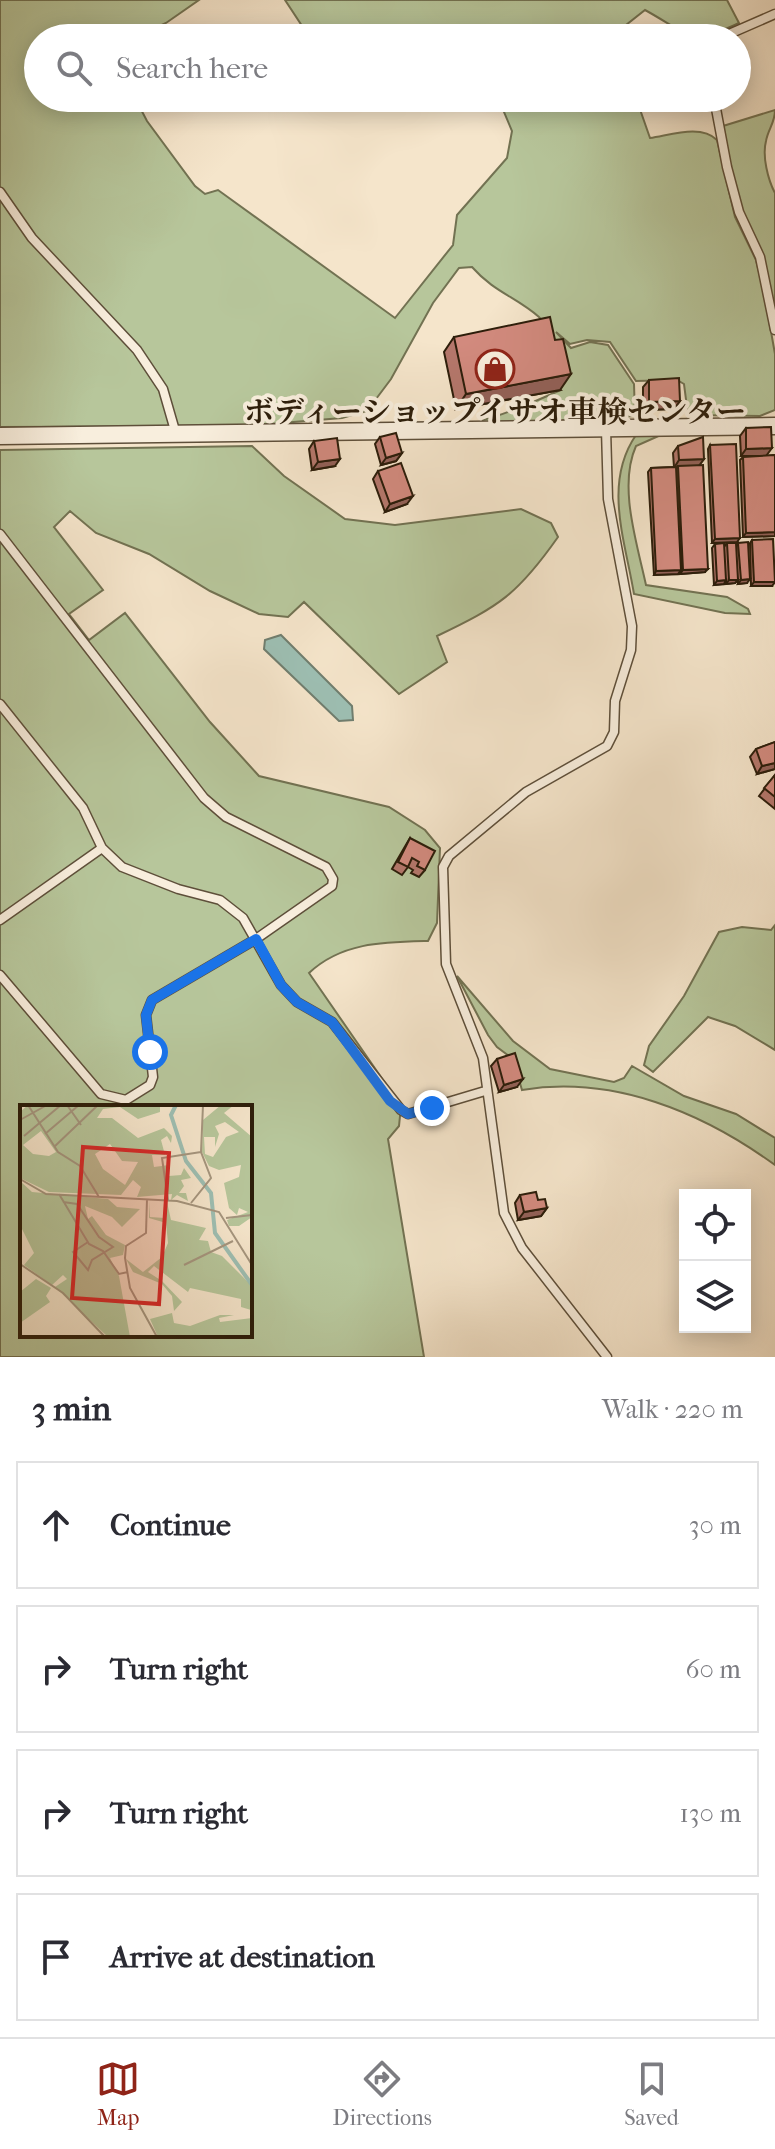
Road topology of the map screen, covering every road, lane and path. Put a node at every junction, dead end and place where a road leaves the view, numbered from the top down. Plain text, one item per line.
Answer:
1 (775, 14) edge
2 (751, 24) edge
3 (717, 112) edge
4 (0, 192) edge
5 (775, 330) edge
6 (775, 426) edge
7 (606, 429) junction
8 (177, 434) junction
9 (0, 436) edge
10 (0, 534) edge
11 (0, 704) edge
12 (102, 848) junction
13 (0, 920) edge
14 (256, 939) junction
15 (0, 975) edge
16 (485, 1091) junction
17 (607, 1357) edge

1 - 2 lane
3 - 5 lane
4 - 8 lane
6 - 7 street
7 - 8 street
7 - 16 lane
8 - 9 street
10 - 14 lane
11 - 12 lane
12 - 13 lane
12 - 14 lane
14 - 15 lane
14 - 16 lane
16 - 17 lane

